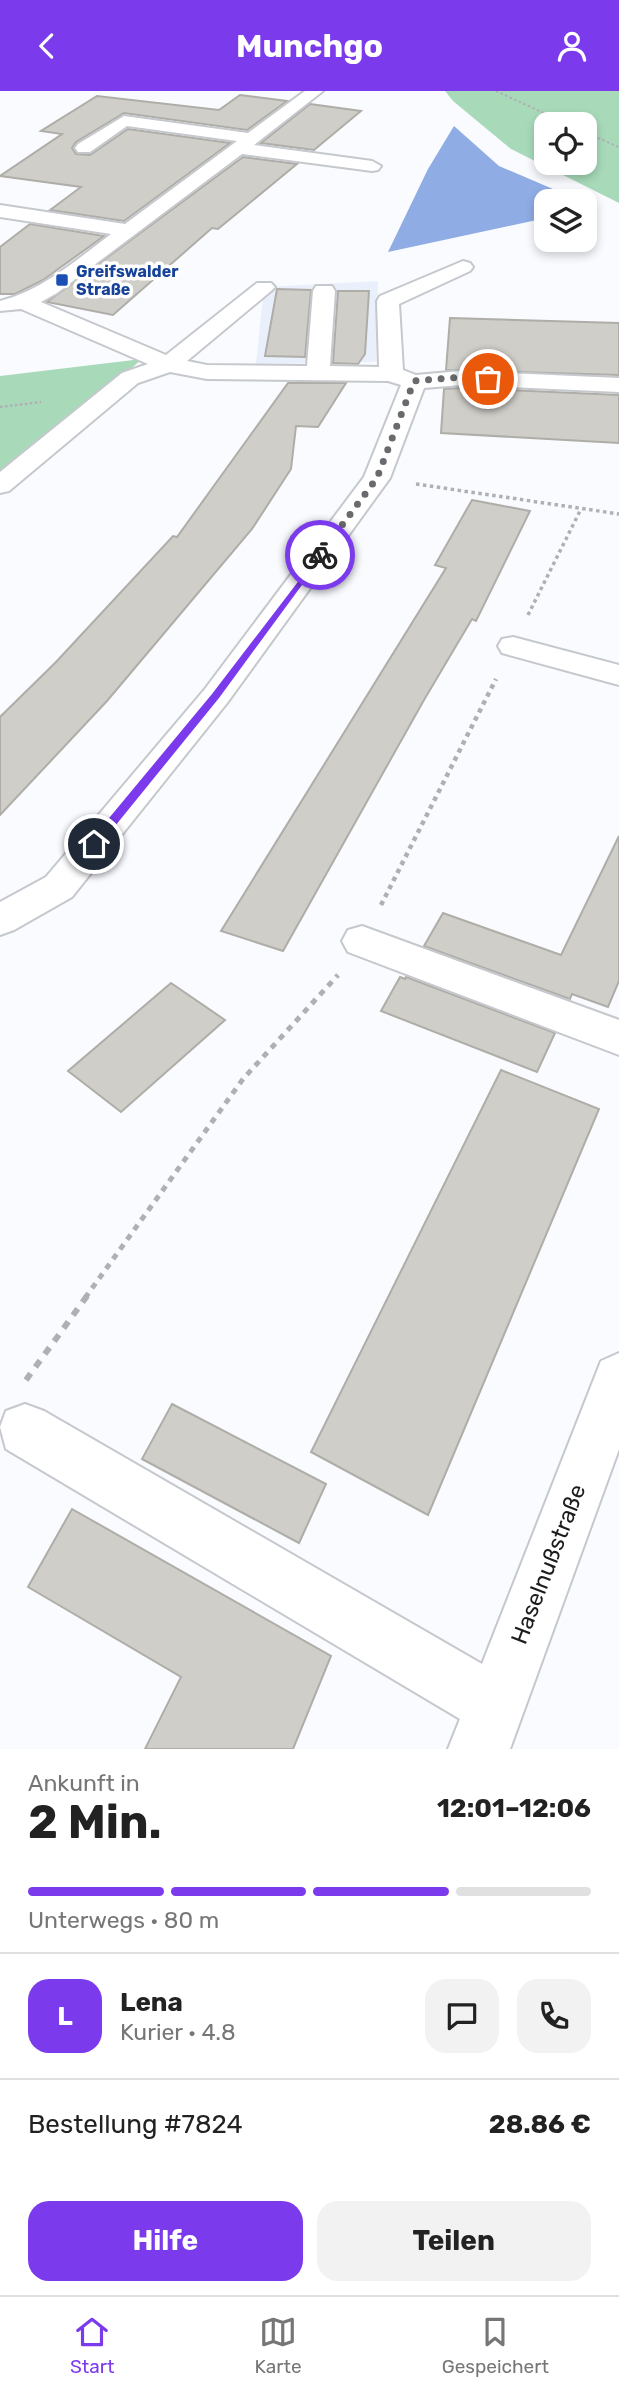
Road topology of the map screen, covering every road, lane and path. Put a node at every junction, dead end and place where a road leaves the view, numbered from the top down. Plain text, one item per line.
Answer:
1 (314, 91) edge
2 (496, 91) edge
3 (542, 112) edge
4 (597, 138) edge
5 (242, 143) junction
6 (84, 148) dead end
7 (619, 148) edge
8 (372, 166) dead end
9 (0, 211) edge
10 (127, 230) junction
11 (463, 267) dead end
12 (264, 287) dead end
13 (324, 291) dead end
14 (23, 303) junction
15 (0, 307) edge
16 (169, 365) junction
17 (318, 373) junction
18 (402, 378) junction
19 (619, 385) edge
20 (377, 478) junction
21 (0, 485) edge
22 (581, 509) junction
23 (619, 514) edge
24 (513, 646) junction
25 (619, 675) edge
26 (0, 920) edge
27 (362, 941) junction
28 (619, 1038) edge
29 (619, 1379) edge
30 (25, 1430) joint
31 (486, 1727) edge

1 - 5 street
2 - 3 path
4 - 7 path
5 - 6 street
5 - 8 street
5 - 10 street
9 - 10 street
10 - 14 street
11 - 18 street
12 - 16 street
13 - 17 street
14 - 15 street
14 - 16 street
16 - 17 street
16 - 21 street
17 - 18 street
18 - 19 street
18 - 20 street
20 - 22 path
20 - 26 street
22 - 23 path
22 - 24 path
24 - 25 street
24 - 27 path
27 - 28 street
27 - 30 path
29 - 31 street, Haselnußstraße
30 - 31 street

